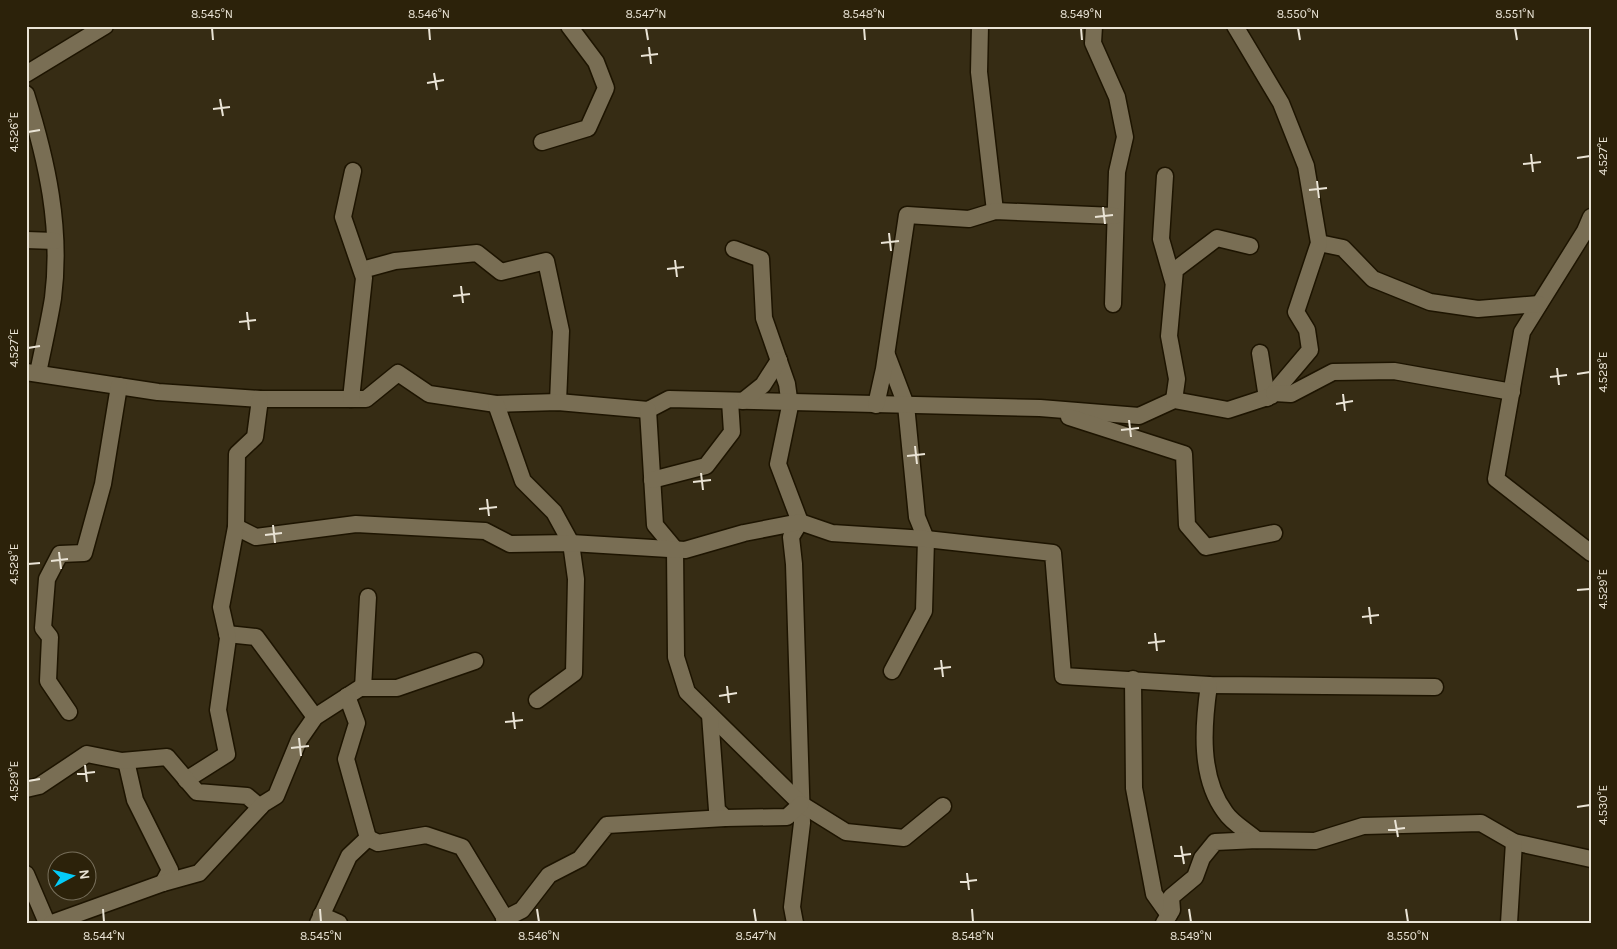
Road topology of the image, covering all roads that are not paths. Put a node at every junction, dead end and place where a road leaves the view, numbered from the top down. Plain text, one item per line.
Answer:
1 (105, 26) edge
2 (569, 26) edge
3 (980, 26) edge
4 (1094, 26) edge
5 (1234, 26) edge
6 (26, 74) edge
7 (26, 94) edge
8 (542, 142) dead end
9 (354, 171) dead end
10 (1165, 176) dead end
11 (995, 211) junction
12 (1115, 216) junction
13 (1589, 228) edge
14 (26, 240) edge
15 (56, 241) junction
16 (1319, 243) junction
17 (1250, 246) dead end
18 (734, 249) dead end
19 (362, 270) junction
20 (1174, 283) junction
21 (1114, 304) dead end
22 (1539, 304) junction
23 (886, 353) junction
24 (1260, 353) dead end
25 (779, 360) junction
26 (32, 373) edge
27 (118, 386) junction
28 (1512, 392) junction
29 (1270, 395) junction
30 (260, 399) junction
31 (351, 399) junction
32 (1174, 400) junction
33 (736, 401) junction
34 (558, 402) junction
35 (789, 402) junction
36 (496, 404) junction
37 (876, 405) junction
38 (906, 405) junction
39 (1040, 408) junction
40 (648, 410) junction
41 (652, 480) junction
42 (800, 522) junction
43 (236, 527) junction
44 (1274, 533) dead end
45 (926, 539) junction
46 (571, 543) junction
47 (675, 549) junction
48 (1591, 553) edge
49 (368, 597) dead end
50 (227, 634) junction
51 (475, 661) dead end
52 (892, 671) dead end
53 (1134, 679) junction
54 (1209, 685) junction
55 (1435, 687) dead end
56 (363, 688) junction
57 (347, 696) junction
58 (537, 700) dead end
59 (69, 712) dead end
60 (710, 715) junction
61 (315, 717) junction
62 (126, 761) junction
63 (186, 780) junction
64 (26, 789) edge
65 (801, 804) junction
66 (943, 806) dead end
67 (260, 807) junction
68 (724, 818) junction
69 (368, 838) junction
70 (1257, 840) junction
71 (1514, 842) junction
72 (1591, 859) edge
73 (26, 874) edge
74 (164, 883) junction
75 (320, 919) edge
76 (1167, 919) edge
77 (506, 921) edge
78 (47, 923) edge
79 (52, 923) edge
80 (338, 923) edge
81 (795, 923) edge
82 (1509, 923) edge

1 - 6 street
2 - 8 street
3 - 11 street
4 - 12 street
5 - 16 street
7 - 15 street
9 - 19 street
10 - 20 street
11 - 12 street
11 - 23 street
12 - 21 street
13 - 22 street
14 - 15 street
15 - 26 street
16 - 22 street
16 - 29 street
17 - 20 street
18 - 25 street
19 - 31 street
19 - 34 street
20 - 32 street
22 - 28 street
23 - 37 street
23 - 38 street
24 - 29 street
25 - 33 street
25 - 35 street
26 - 27 street
27 - 30 street
27 - 59 street
28 - 29 street
28 - 48 street
29 - 32 street
30 - 31 street
30 - 43 street
31 - 36 street
32 - 39 street
33 - 35 street
33 - 40 street
33 - 41 street
34 - 36 street
34 - 40 street
35 - 37 street
35 - 42 street
36 - 46 street
37 - 38 street
38 - 39 street
38 - 45 street
39 - 44 street
40 - 41 street
41 - 47 street
42 - 45 street
42 - 47 street
42 - 65 street
43 - 46 street
43 - 50 street
45 - 52 street
45 - 53 street
46 - 47 street
46 - 58 street
47 - 60 street
49 - 56 street
50 - 61 street
50 - 63 street
51 - 56 street
53 - 54 street
53 - 76 street
54 - 55 street
54 - 70 street
56 - 57 street
57 - 61 street
57 - 69 street
60 - 65 street
60 - 68 street
61 - 67 street
62 - 63 street
62 - 64 street
62 - 74 street
63 - 67 street
65 - 66 street
65 - 68 street
65 - 81 street
67 - 74 street
68 - 77 street
69 - 75 street
69 - 77 street
70 - 71 street
70 - 76 street
71 - 72 street
71 - 82 street
73 - 78 street
74 - 79 street
75 - 80 street

